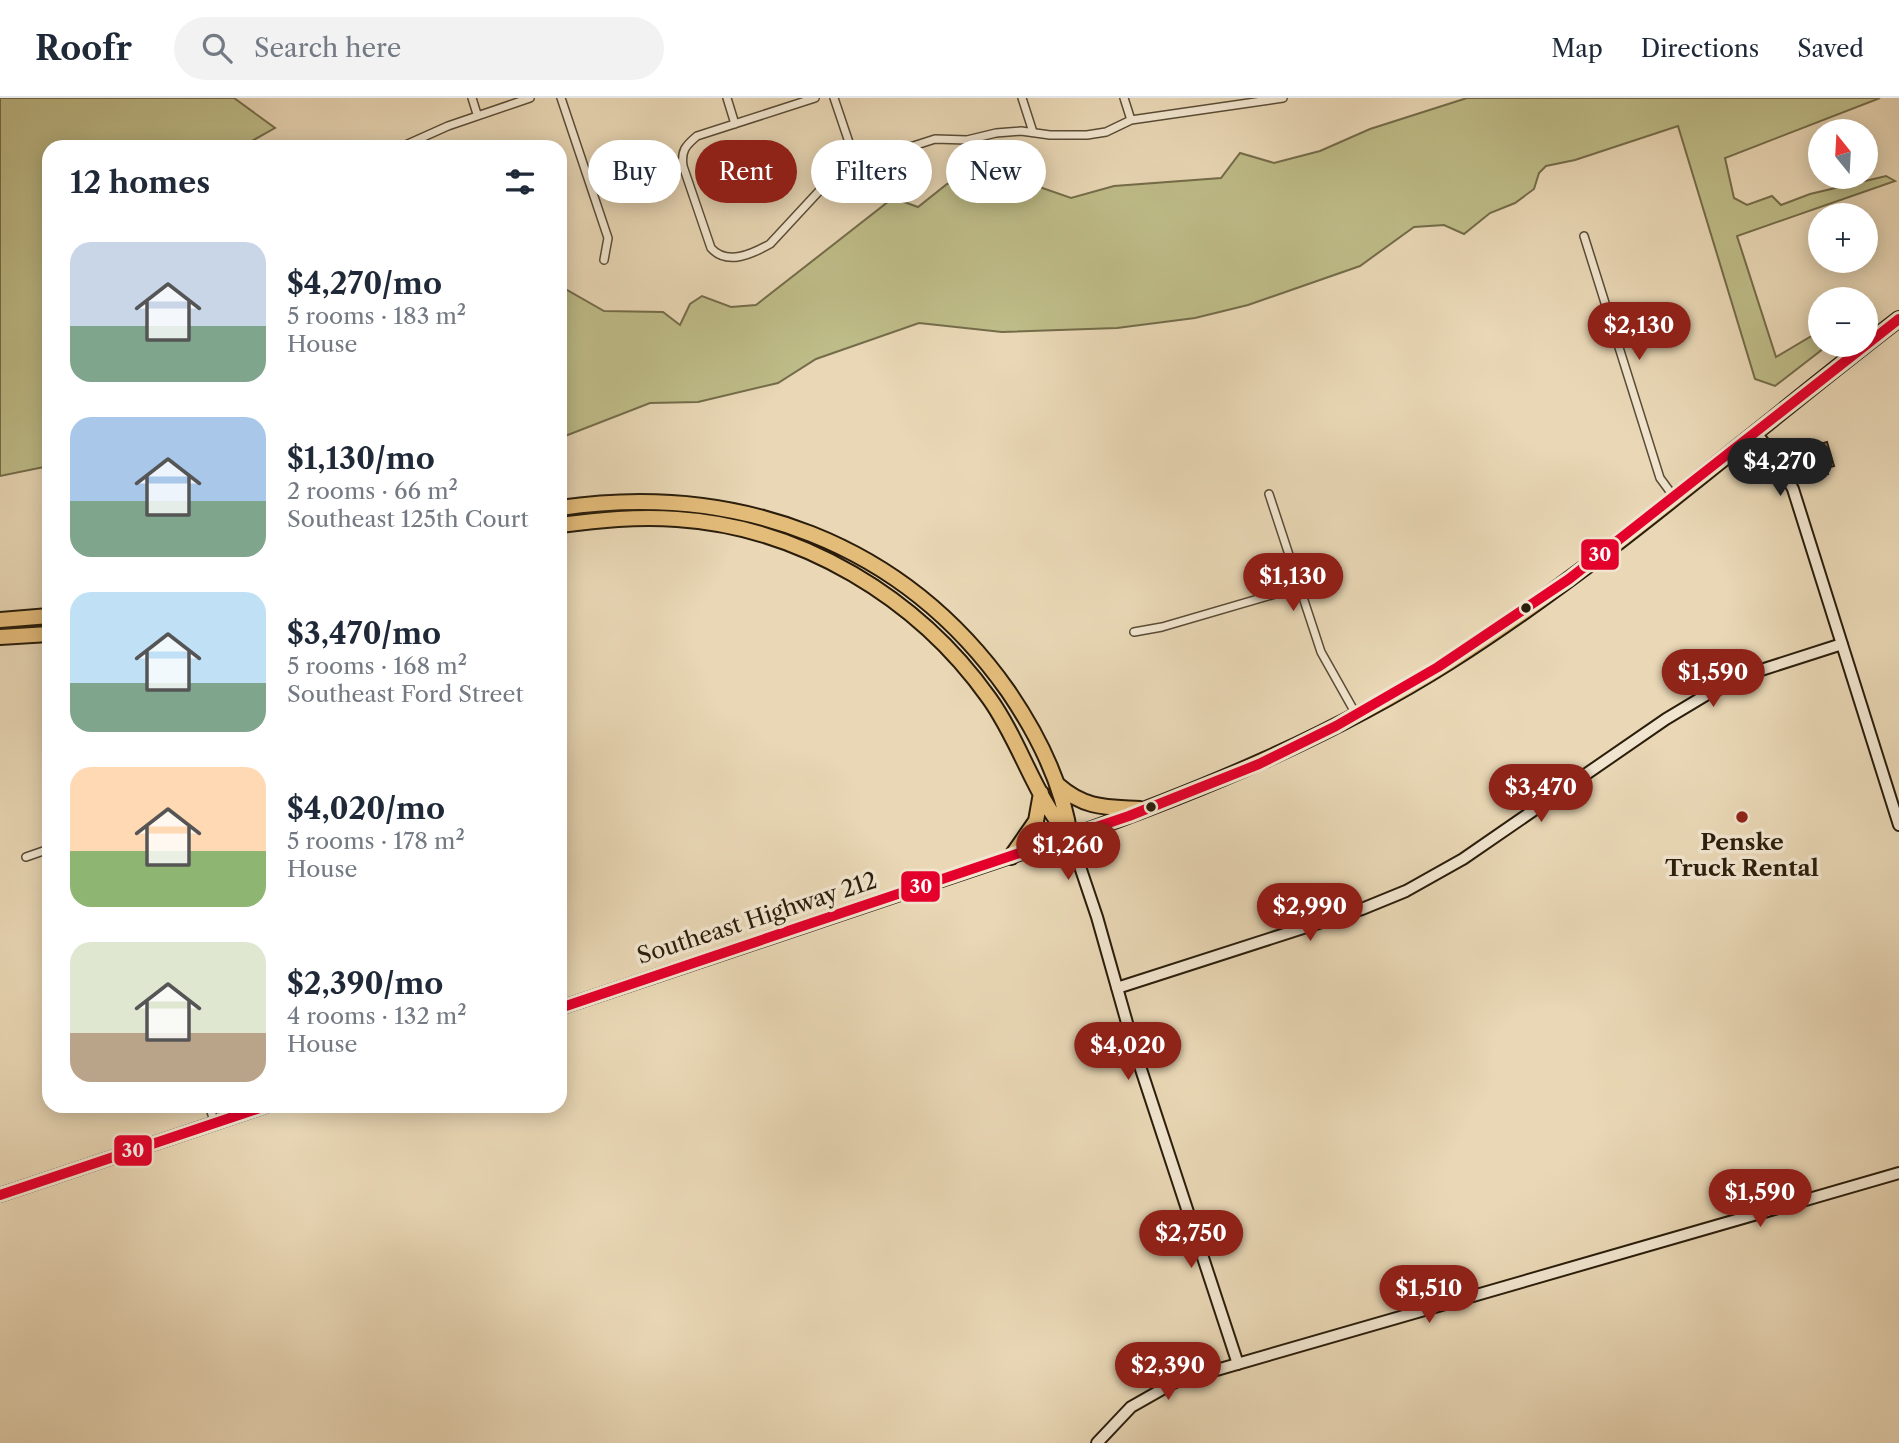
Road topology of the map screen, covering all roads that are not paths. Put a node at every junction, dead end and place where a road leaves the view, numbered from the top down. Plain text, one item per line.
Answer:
1 (472, 98) edge
2 (530, 98) edge
3 (561, 98) edge
4 (727, 98) edge
5 (815, 98) edge
6 (834, 98) edge
7 (1021, 98) edge
8 (1124, 98) edge
9 (1283, 98) edge
10 (1226, 102) edge
11 (477, 114) junction
12 (1131, 120) junction
13 (736, 124) junction
14 (1033, 132) junction
15 (417, 140) edge
16 (848, 140) edge
17 (932, 140) edge
18 (811, 200) edge
19 (1584, 236) dead end
20 (604, 260) dead end
21 (1899, 319) edge
22 (1755, 432) junction
23 (1269, 494) dead end
24 (1674, 497) junction
25 (567, 507) edge
26 (567, 524) edge
27 (1299, 587) junction
28 (42, 617) edge
29 (0, 620) edge
30 (1134, 632) dead end
31 (42, 634) edge
32 (0, 637) edge
33 (1842, 644) junction
34 (1357, 716) junction
35 (1058, 785) junction
36 (1041, 793) junction
37 (1145, 810) junction
38 (1899, 825) edge
39 (1070, 837) junction
40 (42, 851) edge
41 (26, 857) dead end
42 (1011, 857) junction
43 (1117, 988) junction
44 (567, 1005) edge
45 (211, 1113) edge
46 (245, 1113) edge
47 (215, 1123) junction
48 (1899, 1172) edge
49 (0, 1195) edge
50 (1238, 1364) junction
51 (1097, 1443) edge

1 - 11 street
2 - 11 street
3 - 20 street
4 - 13 street
5 - 13 street
6 - 16 street
7 - 14 street
8 - 12 street
9 - 10 street
10 - 12 street
11 - 15 street
12 - 14 street
13 - 18 street
14 - 17 street
19 - 24 street
21 - 22 highway, Southeast Highway 212
22 - 24 highway, Southeast Highway 212
22 - 33 main road
23 - 27 street
24 - 34 highway, Southeast Highway 212
25 - 35 highway
26 - 36 highway
27 - 30 street
27 - 34 street
28 - 29 highway
31 - 32 highway
33 - 38 main road
33 - 43 main road
34 - 37 highway, Southeast Highway 212
35 - 37 highway
35 - 39 highway
36 - 39 highway
36 - 42 highway
37 - 39 highway, Southeast Highway 212
39 - 42 main road, Southeast Highway 212
39 - 43 main road
40 - 41 street
42 - 44 main road, Southeast Highway 212
43 - 50 main road
45 - 47 street
46 - 47 main road
47 - 49 main road
48 - 50 main road
50 - 51 main road

